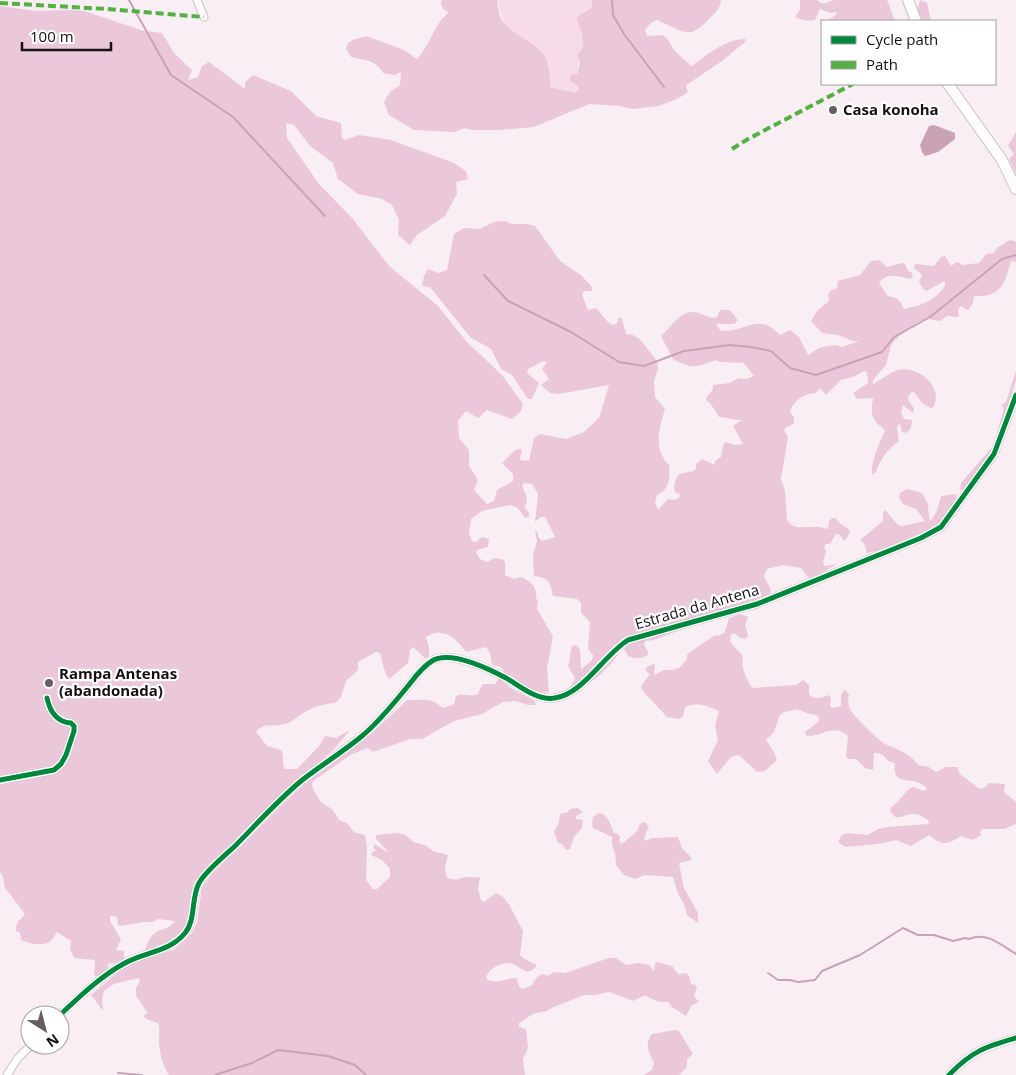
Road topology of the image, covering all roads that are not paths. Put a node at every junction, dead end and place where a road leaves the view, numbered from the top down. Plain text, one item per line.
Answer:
1 (197, 0) edge
2 (908, 0) edge
3 (204, 18) dead end
4 (916, 20) edge
5 (949, 85) edge
6 (1016, 189) edge
7 (1016, 395) edge
8 (47, 698) dead end
9 (0, 780) edge
10 (70, 1005) edge
11 (1016, 1038) edge
12 (21, 1055) edge
13 (7, 1075) edge
14 (949, 1075) edge

1 - 3 street
2 - 4 main road
5 - 6 main road
7 - 10 street, Estrada da Antena
8 - 9 street
11 - 14 street
12 - 13 street

